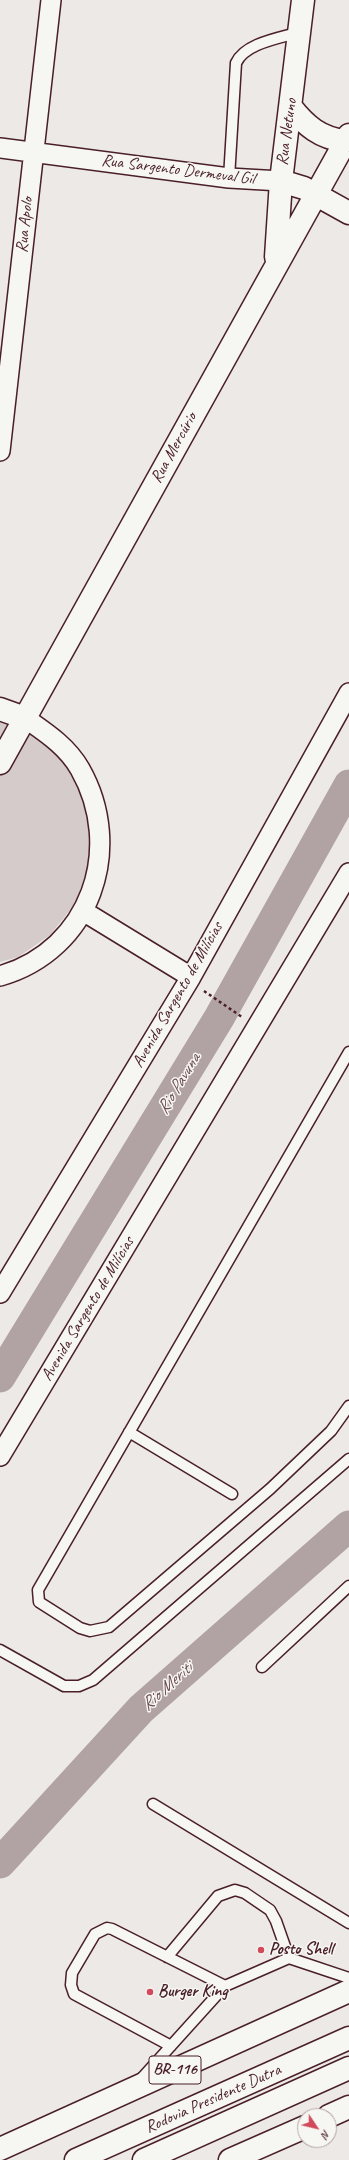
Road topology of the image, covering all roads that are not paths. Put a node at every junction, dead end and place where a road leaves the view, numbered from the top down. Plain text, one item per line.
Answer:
1 (51, 0) edge
2 (303, 0) edge
3 (300, 32) junction
4 (291, 107) junction
5 (347, 138) edge
6 (0, 148) edge
7 (33, 152) junction
8 (229, 178) junction
9 (281, 181) junction
10 (315, 194) junction
11 (349, 213) edge
12 (276, 264) junction
13 (0, 451) edge
14 (349, 693) edge
15 (0, 709) edge
16 (24, 718) junction
17 (0, 763) edge
18 (349, 873) edge
19 (343, 900) edge
20 (83, 911) junction
21 (0, 976) edge
22 (190, 977) junction
23 (349, 1052) edge
24 (0, 1293) edge
25 (349, 1406) edge
26 (129, 1432) junction
27 (0, 1456) edge
28 (349, 1459) edge
29 (232, 1494) dead end
30 (349, 1586) edge
31 (0, 1650) edge
32 (262, 1667) dead end
33 (153, 1804) dead end
34 (349, 1923) edge
35 (167, 1957) junction
36 (289, 1958) junction
37 (349, 1978) edge
38 (225, 1986) junction
39 (349, 1991) edge
40 (349, 2038) edge
41 (171, 2046) junction
42 (349, 2068) edge
43 (130, 2091) junction
44 (349, 2107) edge
45 (337, 2112) edge
46 (297, 2131) edge
47 (0, 2149) edge
48 (76, 2160) edge
49 (144, 2160) edge
50 (230, 2160) edge

1 - 7 street, Rua Apolo
2 - 3 main road, Rua Netuno
3 - 4 main road, Rua Netuno
3 - 8 lane
4 - 5 main road
4 - 9 main road, Rua Netuno
5 - 10 main road, Rua Mercúrio
6 - 7 street, Rua Sargento Dermeval Gil
7 - 8 street, Rua Sargento Dermeval Gil
7 - 13 street, Rua Apolo
8 - 9 street, Rua Sargento Dermeval Gil
9 - 10 main road, Rua Sargento Dermeval Gil
9 - 12 main road, Rua Netuno
10 - 11 main road, Rua Sargento Dermeval Gil
10 - 12 main road, Rua Mercúrio
12 - 16 main road, Rua Mercúrio
14 - 22 street, Avenida Sargento de Milícias
15 - 16 main road
16 - 17 main road, Rua Mercúrio
16 - 20 street
18 - 19 street, Avenida Sargento de Milícias
19 - 27 street, Avenida Sargento de Milícias
20 - 21 street
20 - 22 street
22 - 24 street, Avenida Sargento de Milícias
23 - 26 lane
25 - 26 lane
26 - 29 lane
28 - 31 lane
30 - 32 lane
33 - 34 lane
35 - 36 lane
35 - 38 lane
35 - 41 lane
36 - 37 lane
36 - 38 lane
38 - 41 lane
39 - 43 main road, BR-116
40 - 48 main road, Rodovia Presidente Dutra / BR-116
41 - 43 lane
42 - 49 main road, Rodovia Presidente Dutra
43 - 47 main road, BR-116
44 - 45 main road
46 - 50 main road

